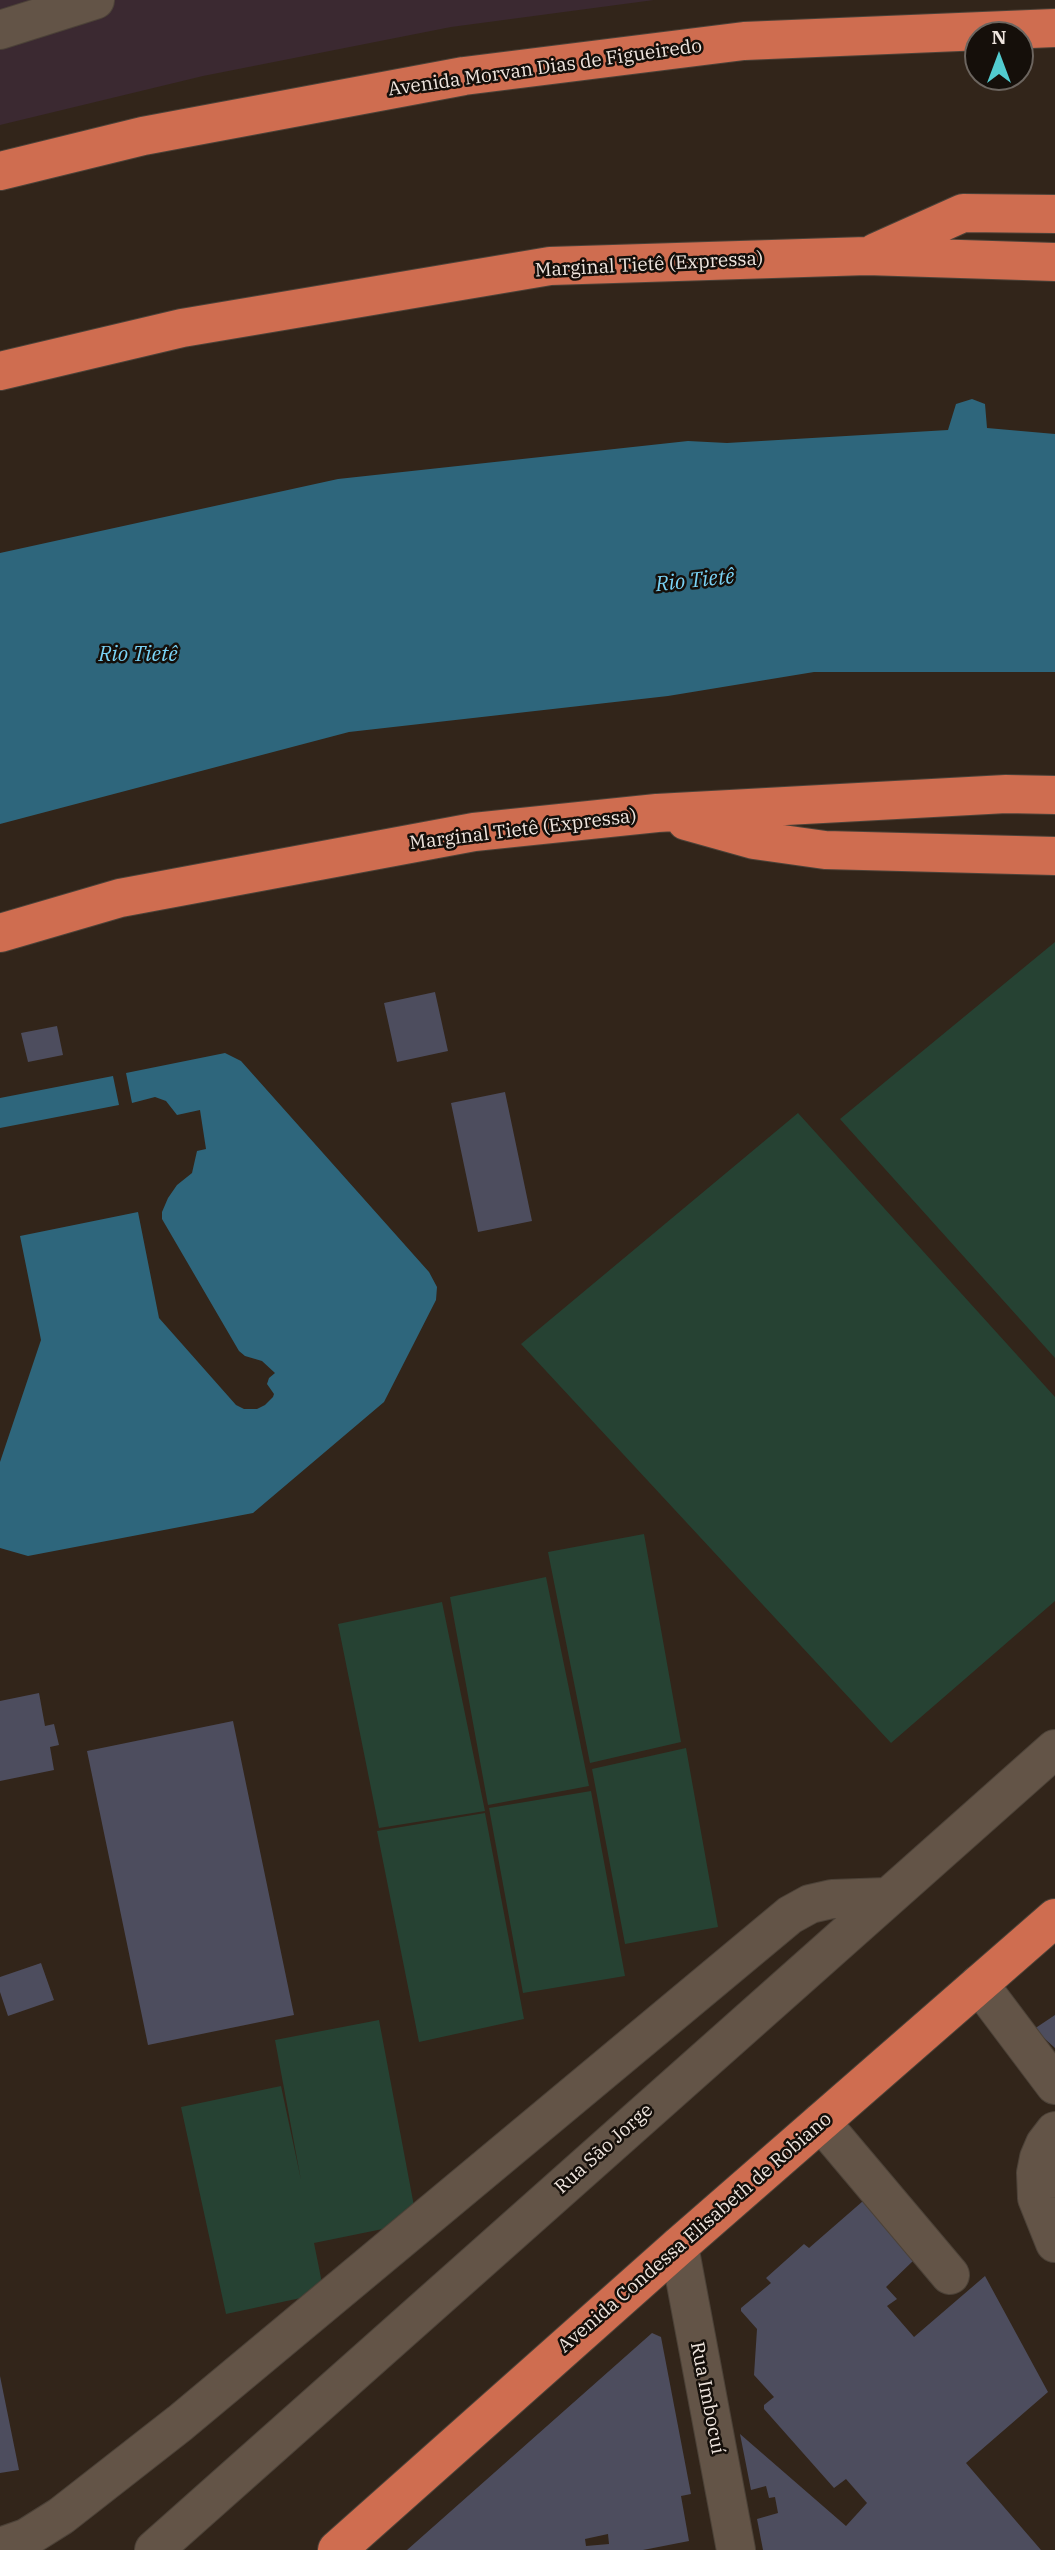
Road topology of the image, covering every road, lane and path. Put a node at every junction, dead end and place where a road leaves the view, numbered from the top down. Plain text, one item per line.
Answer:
1 (95, 0) edge
2 (1055, 28) edge
3 (0, 30) edge
4 (0, 171) edge
5 (1055, 214) edge
6 (867, 256) junction
7 (1055, 262) edge
8 (0, 371) edge
9 (1055, 796) edge
10 (657, 813) junction
11 (1055, 856) edge
12 (0, 933) edge
13 (1055, 1749) edge
14 (887, 1897) junction
15 (1055, 1918) edge
16 (979, 1984) junction
17 (1055, 2085) edge
18 (821, 2122) junction
19 (1055, 2132) edge
20 (1055, 2243) edge
21 (679, 2246) junction
22 (950, 2275) dead end
23 (0, 2547) edge
24 (154, 2550) edge
25 (337, 2550) edge
26 (736, 2550) edge

1 - 3 street
2 - 4 highway, Avenida Morvan Dias de Figueiredo
5 - 6 highway
6 - 7 highway, Marginal Tietê (Expressa)
6 - 8 highway, Marginal Tietê (Expressa)
9 - 10 highway, Marginal Tietê (Expressa)
10 - 11 highway
10 - 12 highway, Marginal Tietê (Expressa)
13 - 14 street, Rua São Jorge
14 - 23 street
14 - 24 street, Rua São Jorge
15 - 16 highway, Avenida Condessa Elisabeth de Robiano
16 - 17 street
16 - 18 highway, Avenida Condessa Elisabeth de Robiano
18 - 21 highway, Avenida Condessa Elisabeth de Robiano
18 - 22 street
19 - 20 street
21 - 25 highway, Avenida Condessa Elisabeth de Robiano
21 - 26 street, Rua Imbocuí

